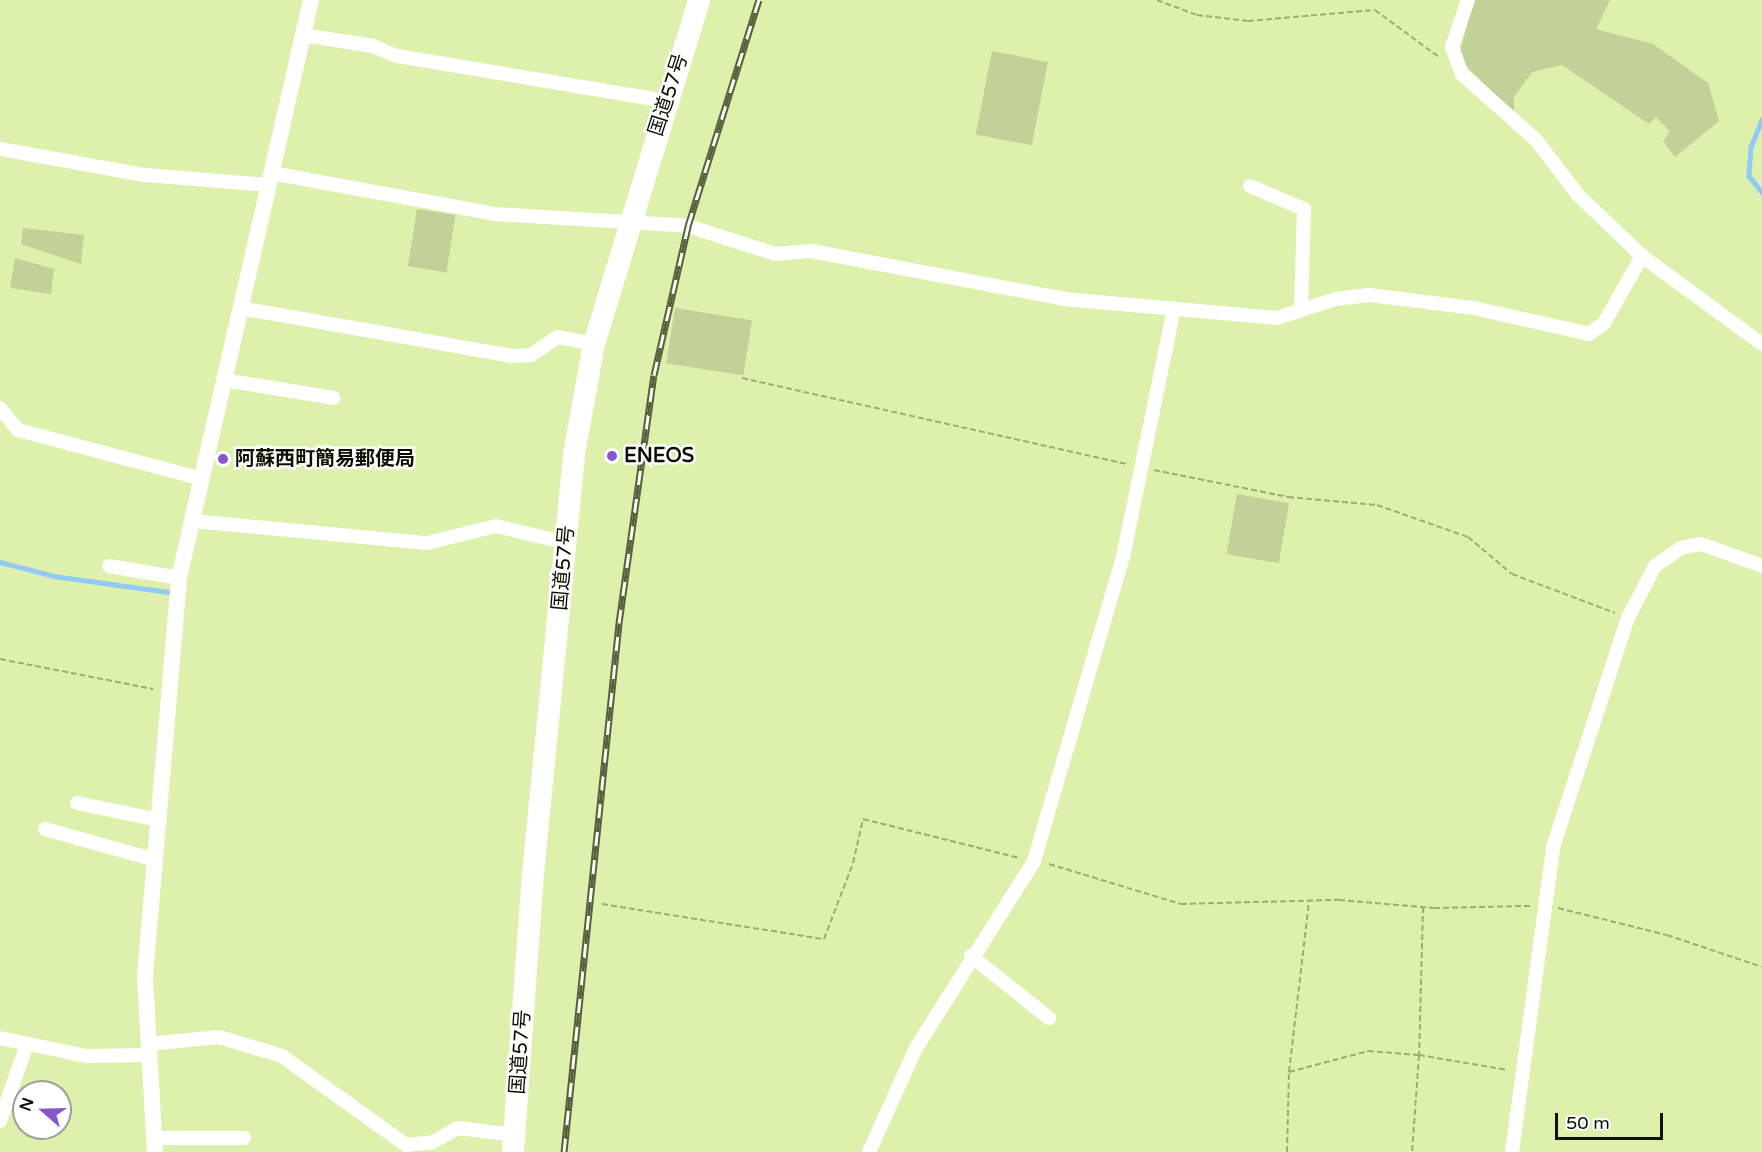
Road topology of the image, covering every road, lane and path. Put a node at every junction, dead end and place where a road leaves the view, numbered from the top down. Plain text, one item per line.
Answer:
1 (311, 0) edge
2 (699, 0) edge
3 (1157, 0) edge
4 (1468, 0) edge
5 (303, 35) junction
6 (1455, 62) junction
7 (667, 101) junction
8 (0, 148) edge
9 (269, 179) junction
10 (1250, 186) dead end
11 (628, 222) junction
12 (1641, 256) junction
13 (240, 308) junction
14 (1174, 308) junction
15 (1301, 310) junction
16 (594, 344) junction
17 (1762, 344) edge
18 (742, 378) dead end
19 (224, 380) junction
20 (334, 398) dead end
21 (0, 408) edge
22 (1140, 467) junction
23 (202, 479) junction
24 (193, 521) junction
25 (567, 543) junction
26 (109, 566) dead end
27 (1762, 566) edge
28 (179, 578) junction
29 (1628, 618) junction
30 (0, 659) edge
31 (167, 692) junction
32 (76, 803) dead end
33 (159, 820) junction
34 (45, 829) dead end
35 (155, 860) junction
36 (1034, 861) junction
37 (1309, 901) junction
38 (602, 904) dead end
39 (1547, 906) junction
40 (1423, 907) junction
41 (971, 956) junction
42 (1762, 967) edge
43 (1049, 1018) dead end
44 (0, 1038) edge
45 (26, 1047) junction
46 (149, 1049) junction
47 (1419, 1054) junction
48 (1289, 1072) junction
49 (1522, 1073) junction
50 (0, 1121) edge
51 (244, 1138) dead end
52 (514, 1144) edge
53 (154, 1145) edge
54 (868, 1152) edge
55 (1287, 1152) edge
56 (1412, 1152) edge
57 (1512, 1152) edge

1 - 5 street
2 - 7 highway, 国道57号
3 - 6 path
4 - 6 street
5 - 7 street
5 - 9 street
6 - 12 street
7 - 11 highway, 国道57号
8 - 9 street
9 - 11 street
9 - 13 street
10 - 15 street
11 - 14 street
11 - 16 highway, 国道57号
12 - 15 street
12 - 17 street
13 - 16 street
13 - 19 street
14 - 15 street
14 - 22 street
16 - 25 highway, 国道57号
18 - 22 path
19 - 20 street
19 - 23 street
21 - 23 street
22 - 29 path
22 - 36 street
23 - 24 street
24 - 25 street
24 - 28 street
25 - 52 highway, 国道57号
26 - 28 street
27 - 29 street
28 - 31 street
29 - 39 street
30 - 31 path
31 - 33 street
32 - 33 street
33 - 35 street
34 - 35 street
35 - 46 street
36 - 37 path
36 - 38 path
36 - 41 street
37 - 40 path
37 - 48 path
39 - 40 path
39 - 42 path
39 - 49 street
40 - 47 path
41 - 43 street
41 - 54 street
44 - 45 street
45 - 46 street
45 - 50 street
46 - 52 street
46 - 53 street
47 - 48 path
47 - 49 path
47 - 56 path
48 - 55 path
49 - 57 street
51 - 53 street

